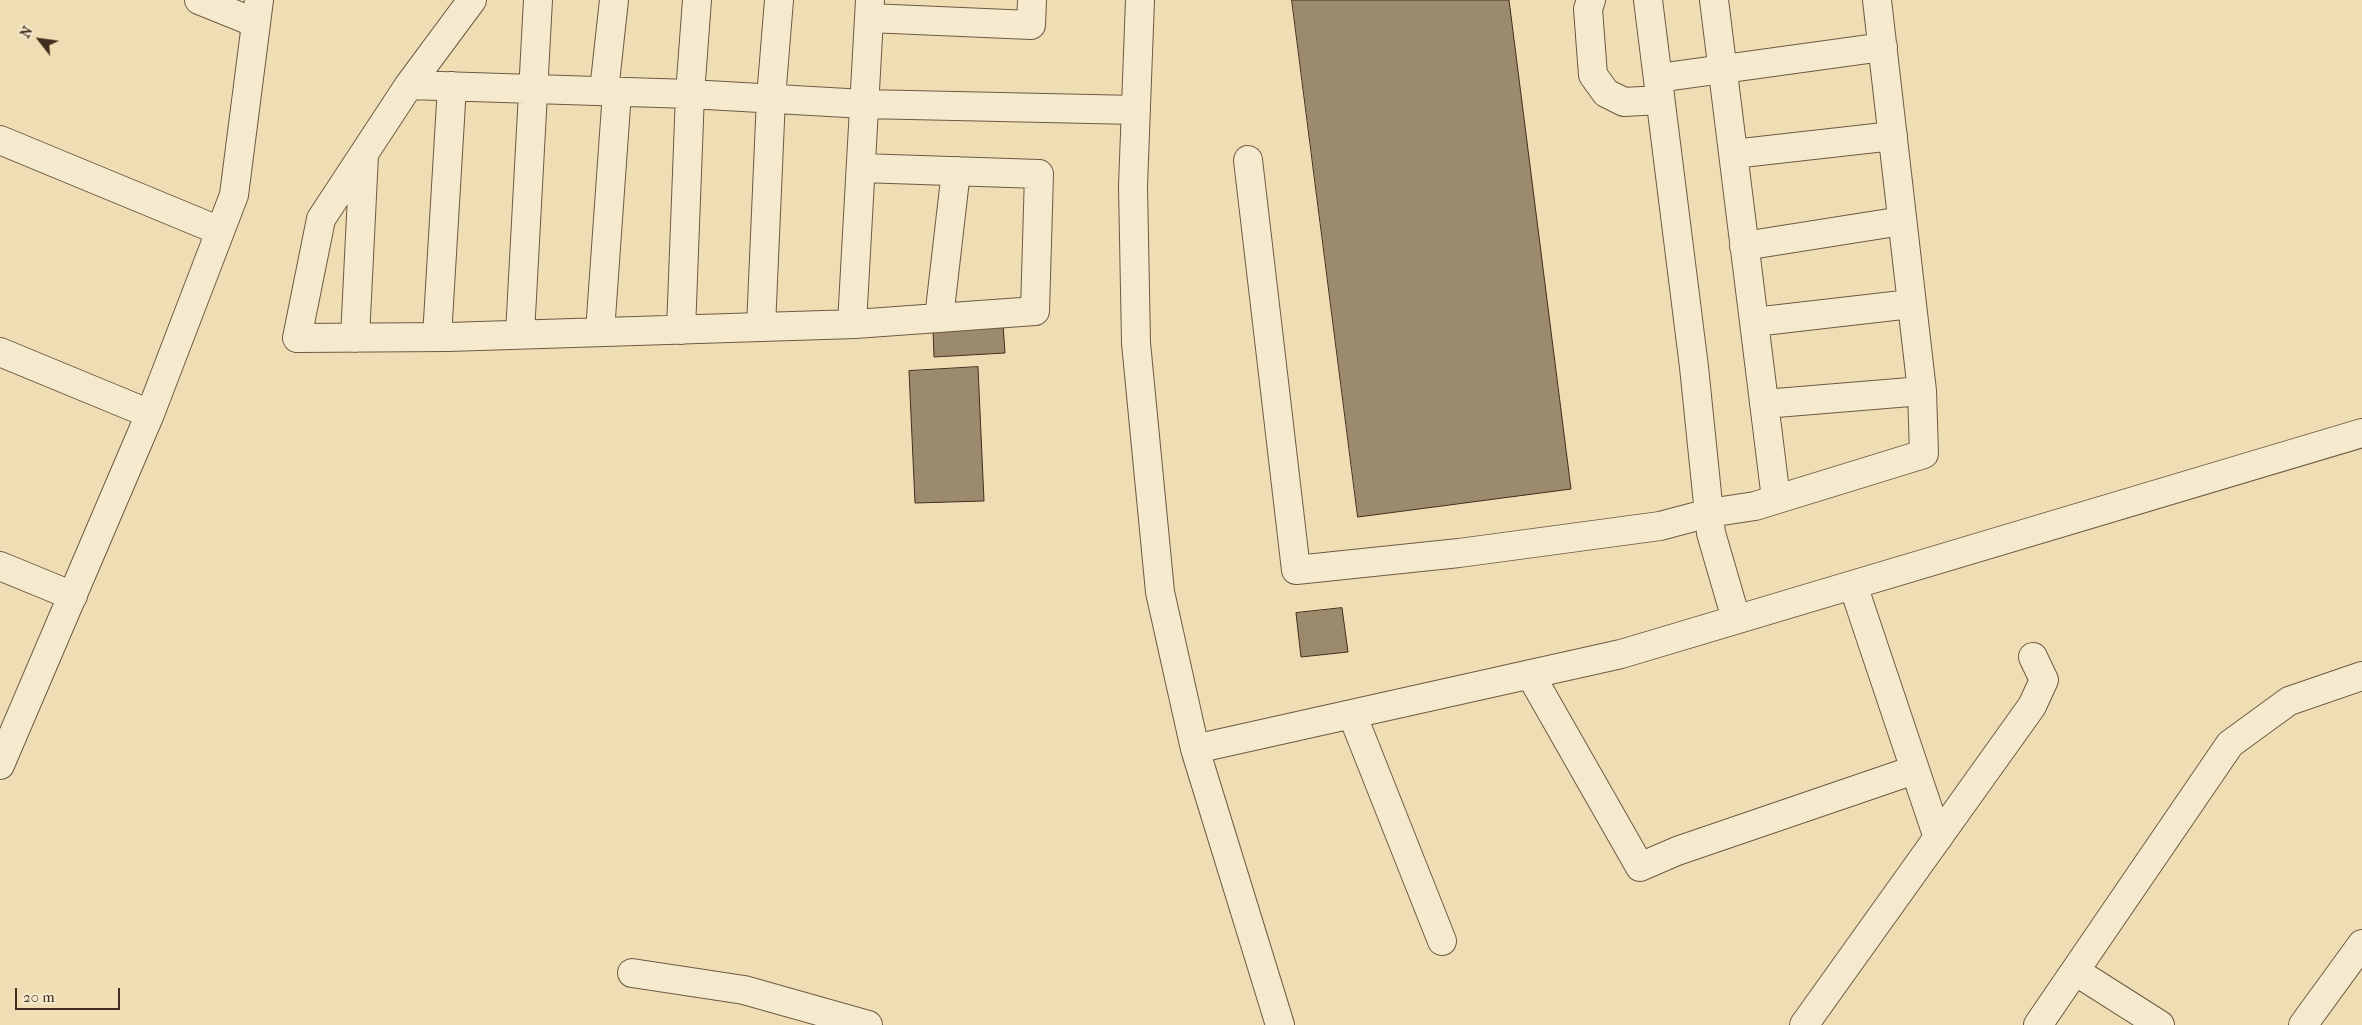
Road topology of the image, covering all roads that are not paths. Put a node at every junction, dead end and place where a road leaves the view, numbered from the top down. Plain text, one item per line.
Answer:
1 (199, 0) edge
2 (472, 0) edge
3 (538, 0) edge
4 (614, 0) edge
5 (697, 0) edge
6 (779, 0) edge
7 (1140, 0) edge
8 (1591, 0) edge
9 (1648, 0) edge
10 (1714, 0) edge
11 (1877, 0) edge
12 (869, 9) edge
13 (257, 12) edge
14 (1031, 13) edge
15 (1883, 48) junction
16 (1722, 69) junction
17 (409, 85) junction
18 (452, 86) junction
19 (535, 89) junction
20 (1659, 89) junction
21 (611, 92) junction
22 (690, 94) junction
23 (771, 98) junction
24 (864, 104) junction
25 (1136, 110) junction
26 (1893, 136) junction
27 (0, 140) edge
28 (364, 154) junction
29 (1733, 154) junction
30 (1248, 160) dead end
31 (861, 168) junction
32 (956, 171) junction
33 (1902, 221) junction
34 (220, 232) junction
35 (1744, 246) junction
36 (1911, 304) junction
37 (939, 318) junction
38 (1754, 322) junction
39 (852, 324) junction
40 (761, 327) junction
41 (681, 330) junction
42 (600, 332) junction
43 (520, 334) junction
44 (438, 337) junction
45 (356, 338) junction
46 (0, 352) edge
47 (1922, 391) junction
48 (1764, 404) junction
49 (150, 414) junction
50 (2361, 438) edge
51 (1776, 499) junction
52 (1708, 513) junction
53 (0, 566) edge
54 (1853, 584) junction
55 (73, 596) junction
56 (1736, 619) junction
57 (2033, 657) dead end
58 (1530, 674) junction
59 (2362, 676) edge
60 (1352, 714) junction
61 (1196, 749) junction
62 (0, 765) edge
63 (1914, 770) junction
64 (1938, 838) junction
65 (1442, 941) dead end
66 (2362, 944) edge
67 (2075, 971) junction
68 (632, 974) dead end
69 (868, 1025) edge
70 (1280, 1025) edge
71 (1804, 1025) edge
72 (2038, 1025) edge
73 (2160, 1025) edge
74 (2303, 1025) edge

1 - 13 street
2 - 17 street
3 - 19 street
4 - 21 street
5 - 22 street
6 - 23 street
7 - 25 street
8 - 20 street
9 - 20 street
10 - 16 street
11 - 15 street
12 - 14 street
12 - 24 street
13 - 34 street
15 - 16 street
15 - 26 street
16 - 20 street
16 - 29 street
17 - 18 street
17 - 28 street
18 - 19 street
18 - 44 street
19 - 21 street
19 - 43 street
20 - 52 street
21 - 22 street
21 - 42 street
22 - 23 street
22 - 41 street
23 - 24 street
23 - 40 street
24 - 25 street
24 - 31 street
25 - 61 street
26 - 29 street
26 - 33 street
27 - 34 street
28 - 45 street
28 - 45 street
29 - 35 street
30 - 52 street
31 - 32 street
31 - 39 street
32 - 37 street
32 - 37 street
33 - 35 street
33 - 36 street
34 - 49 street
35 - 38 street
36 - 38 street
36 - 47 street
37 - 39 street
38 - 48 street
39 - 40 street
40 - 41 street
41 - 42 street
42 - 43 street
43 - 44 street
44 - 45 street
46 - 49 street
47 - 48 street
47 - 51 street
48 - 51 street
49 - 55 street
50 - 54 street
51 - 52 street
52 - 56 street
53 - 55 street
54 - 56 street
54 - 63 street
55 - 62 street
56 - 58 street
57 - 64 street
58 - 60 street
58 - 63 street
59 - 67 street
60 - 61 street
60 - 65 street
61 - 70 street
63 - 64 street
64 - 71 street
66 - 74 street
67 - 72 street
67 - 73 street
68 - 69 street

